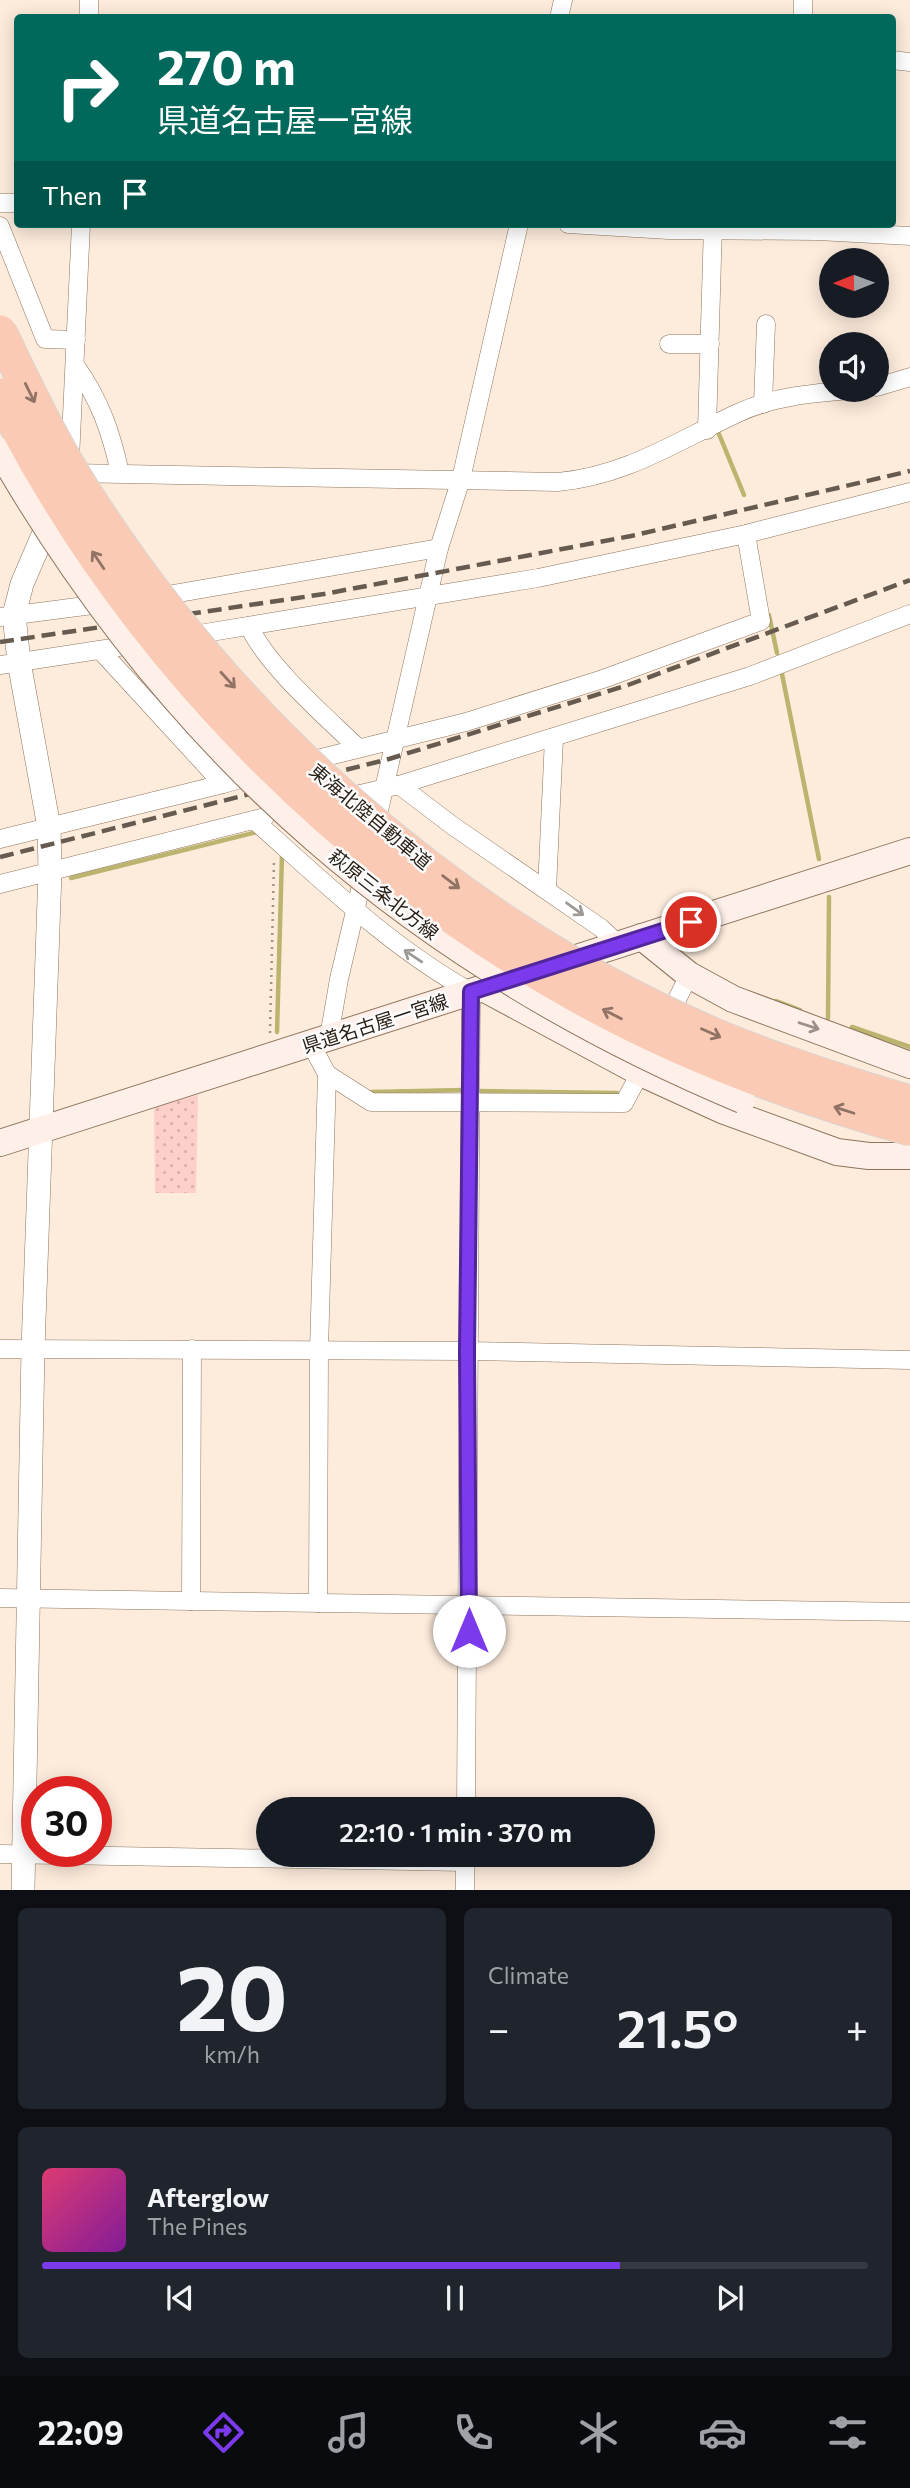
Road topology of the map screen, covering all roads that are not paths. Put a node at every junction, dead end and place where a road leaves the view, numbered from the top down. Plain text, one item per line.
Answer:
1 (0, 226) edge
2 (81, 228) edge
3 (518, 228) edge
4 (713, 228) edge
5 (843, 228) edge
6 (910, 236) edge
7 (766, 324) dead end
8 (0, 332) edge
9 (76, 340) junction
10 (669, 344) dead end
11 (710, 344) junction
12 (75, 365) junction
13 (910, 377) edge
14 (889, 383) edge
15 (819, 393) edge
16 (0, 395) edge
17 (763, 404) junction
18 (707, 430) junction
19 (0, 451) edge
20 (0, 472) edge
21 (69, 472) junction
22 (120, 473) junction
23 (461, 479) junction
24 (910, 492) edge
25 (746, 534) junction
26 (439, 548) junction
27 (429, 596) junction
28 (910, 614) edge
29 (7, 616) edge
30 (249, 626) junction
31 (100, 650) junction
32 (9, 664) edge
33 (554, 738) junction
34 (396, 740) junction
35 (357, 747) junction
36 (223, 784) junction
37 (392, 786) junction
38 (254, 820) junction
39 (49, 827) junction
40 (0, 839) edge
41 (910, 851) edge
42 (50, 872) junction
43 (0, 884) edge
44 (547, 889) junction
45 (355, 910) junction
46 (631, 941) junction
47 (690, 975) junction
48 (477, 990) junction
49 (320, 1040) junction
50 (910, 1065) edge
51 (640, 1073) junction
52 (327, 1074) junction
53 (472, 1100) junction
54 (910, 1102) edge
55 (41, 1129) junction
56 (910, 1129) edge
57 (0, 1143) edge
58 (910, 1154) edge
59 (0, 1349) edge
60 (33, 1349) junction
61 (192, 1349) junction
62 (318, 1350) junction
63 (467, 1352) junction
64 (910, 1360) edge
65 (0, 1598) edge
66 (28, 1598) junction
67 (191, 1601) junction
68 (318, 1603) junction
69 (469, 1605) junction
70 (910, 1612) edge
71 (25, 1776) edge
72 (466, 1797) edge
73 (0, 1854) edge
74 (21, 1854) edge
75 (112, 1855) edge
76 (256, 1856) edge
77 (24, 1867) edge
78 (465, 1867) edge
79 (23, 1889) edge
80 (465, 1889) edge

1 - 9 street
2 - 9 street
3 - 23 street
4 - 5 street
4 - 11 street
5 - 6 street
7 - 17 street
8 -> 54 highway, 東海北陸自動車道, bridge
9 - 12 street
10 - 11 street
11 - 18 street
12 - 21 street
12 - 22 street
13 - 14 street
15 - 17 street
56 -> 16 highway, 東海北陸自動車道, bridge
17 - 18 street
18 - 23 street
19 - 58 main road, 萩原三条北方線, bridge
20 - 21 street
21 - 22 street
21 - 29 street
22 - 23 street
23 - 26 street
24 - 25 street
25 - 27 street
25 - 34 street
26 - 27 street
26 - 29 street
27 - 30 street
27 - 34 street
28 - 33 street
29 - 32 street
30 - 31 street
30 - 35 street
31 - 32 street
31 - 36 street
32 - 39 street
33 - 37 street
33 - 44 street
34 - 35 street
34 - 37 street
35 - 36 street
36 - 39 street
37 - 38 street
37 - 44 street
37 - 45 street
38 - 42 street
38 - 45 street
39 - 40 street
39 - 42 street
41 - 46 main road, 県道名古屋一宮線
42 - 43 street
42 - 55 street
44 -> 46 street
48 -> 45 street
45 - 49 street
46 - 47 main road
46 - 48 main road, 県道名古屋一宮線
47 -> 50 main road
47 - 51 street
48 - 49 main road, 県道名古屋一宮線
48 - 51 main road
48 - 53 street
49 - 52 street
49 - 55 main road, 県道名古屋一宮線
51 - 53 street
51 - 58 main road
52 - 53 street
52 - 62 street
53 - 63 street
55 - 57 main road, 県道名古屋一宮線
55 - 60 street
59 - 60 street
60 - 61 street
60 - 66 street
61 - 62 street
61 - 67 street
62 - 63 street
62 - 68 street
63 - 64 street
63 - 69 street
65 - 66 street
66 - 67 street
66 - 71 street
67 - 68 street
68 - 69 street
69 - 70 street
69 - 72 street
73 - 74 street
75 - 76 street
77 - 79 street
78 - 80 street

